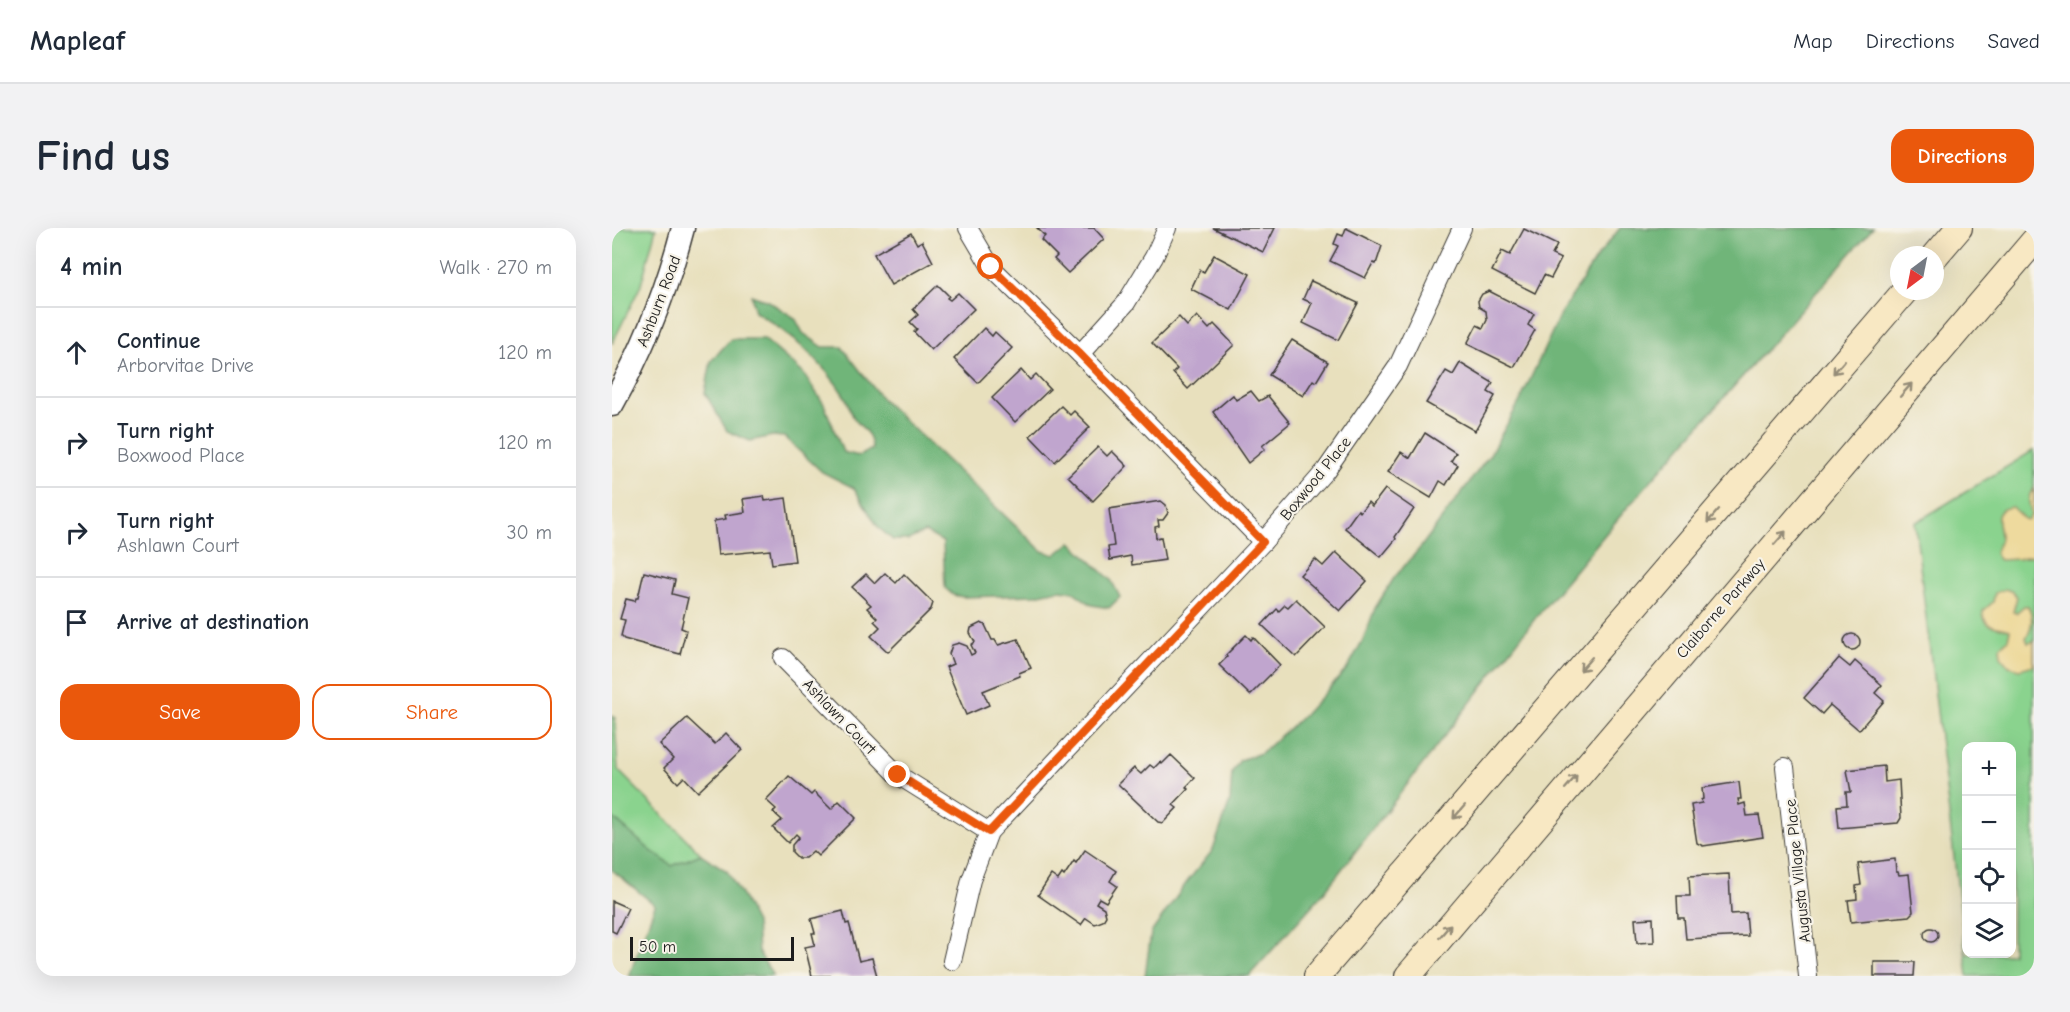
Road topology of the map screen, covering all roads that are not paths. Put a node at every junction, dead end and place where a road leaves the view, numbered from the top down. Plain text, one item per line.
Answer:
1 (683, 228) edge
2 (968, 228) edge
3 (1167, 228) edge
4 (1462, 228) edge
5 (1959, 228) edge
6 (2034, 241) edge
7 (1944, 246) edge
8 (1897, 300) edge
9 (1080, 354) junction
10 (612, 405) edge
11 (1263, 542) junction
12 (783, 658) dead end
13 (1785, 767) dead end
14 (989, 832) junction
15 (952, 961) dead end
16 (1317, 976) edge
17 (1408, 976) edge
18 (1808, 976) edge

1 - 10 street, Ashburn Road
2 - 9 street
3 - 9 street
4 - 11 street, Boxwood Place
5 - 7 main road
17 -> 6 main road, Claiborne Parkway
8 -> 16 main road
9 - 11 street
11 - 14 street, Boxwood Place
12 - 14 street, Ashlawn Court
13 - 18 street, Augusta Village Place
14 - 15 street, Boxwood Place

